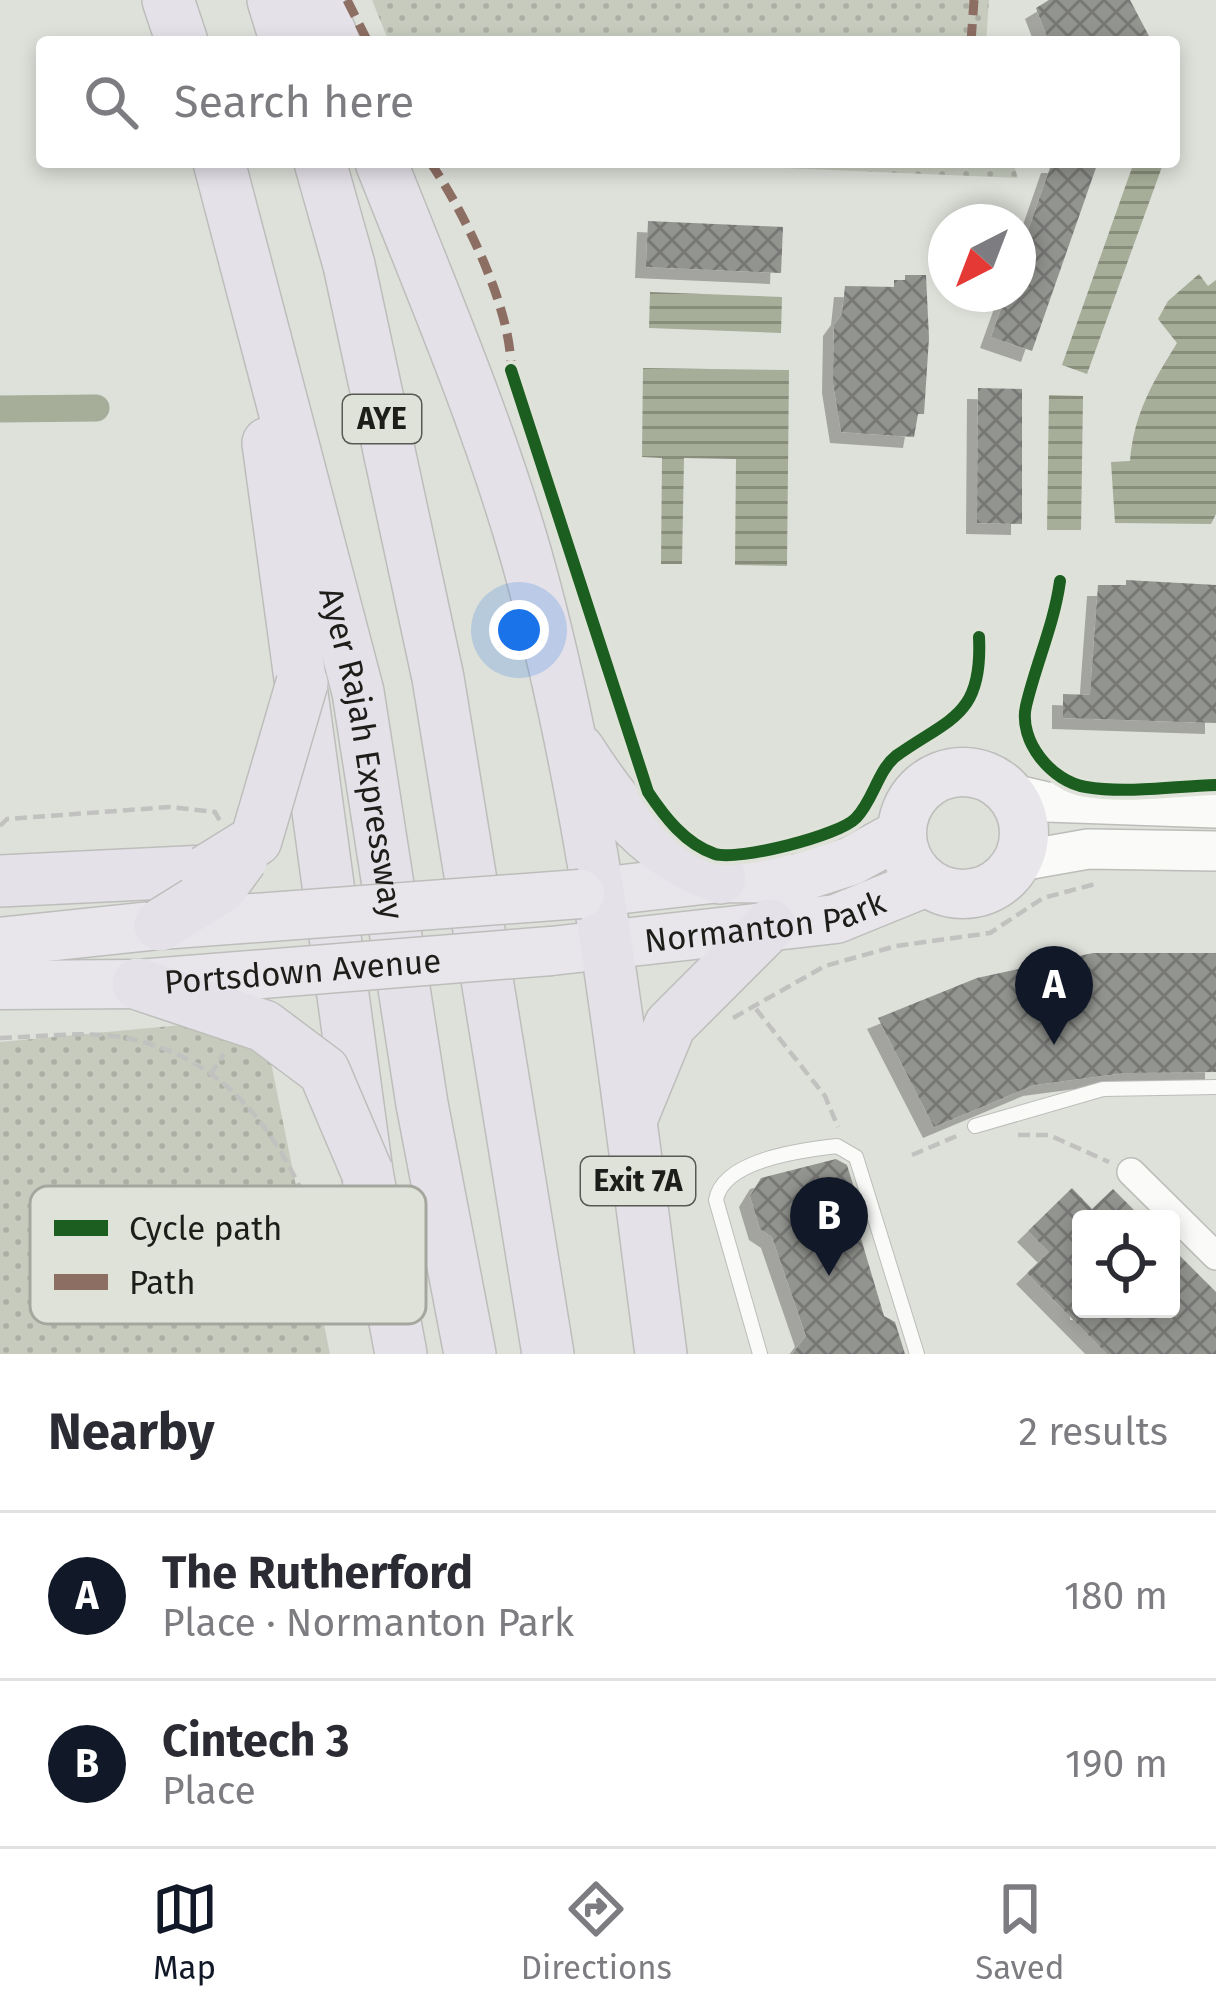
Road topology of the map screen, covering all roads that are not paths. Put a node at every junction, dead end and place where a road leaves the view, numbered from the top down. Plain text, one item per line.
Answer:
1 (168, 0) edge
2 (273, 0) edge
3 (317, 0) edge
4 (180, 36) edge
5 (284, 36) edge
6 (332, 36) edge
7 (221, 168) edge
8 (322, 168) edge
9 (383, 168) edge
10 (247, 258) junction
11 (302, 683) junction
12 (568, 735) junction
13 (1012, 794) junction
14 (1216, 808) edge
15 (877, 828) junction
16 (256, 841) junction
17 (1216, 851) edge
18 (1020, 861) junction
19 (720, 878) junction
20 (0, 881) edge
21 (922, 884) junction
22 (587, 894) junction
23 (332, 913) junction
24 (160, 925) junction
25 (770, 925) junction
26 (0, 942) edge
27 (597, 947) junction
28 (341, 966) junction
29 (138, 984) junction
30 (0, 985) edge
31 (1216, 1087) edge
32 (630, 1124) junction
33 (975, 1130) road end
34 (367, 1172) junction
35 (1131, 1172) road end
36 (368, 1186) edge
37 (1216, 1256) edge
38 (663, 1318) edge
39 (470, 1354) edge
40 (548, 1354) edge
41 (760, 1354) edge
42 (917, 1354) edge

1 - 4 highway
2 - 5 highway
3 - 6 highway
7 - 10 highway, Ayer Rajah Expressway / AYE
8 - 40 highway, AYE
9 - 12 highway
10 - 11 highway
10 - 39 highway, Ayer Rajah Expressway / AYE
11 - 16 highway, bridge
11 - 23 highway, bridge
12 - 19 highway
12 - 22 highway
13 - 14 main road
13 - 15 highway, Normanton Park
13 - 18 highway
15 - 19 highway, Normanton Park
15 - 21 highway, Normanton Park
16 - 20 highway, bridge
16 - 24 highway, bridge
17 - 18 main road
18 - 21 highway, Normanton Park
19 - 22 highway, Normanton Park
21 - 25 highway, Normanton Park
22 - 23 highway, Portsdown Avenue, bridge
22 - 27 highway
23 - 24 highway, Portsdown Avenue, bridge
23 - 28 highway
24 - 26 highway, Portsdown Avenue
25 - 27 highway, Normanton Park
25 - 32 highway
27 - 28 highway, Portsdown Avenue, bridge
27 - 32 highway, Exit 7A
28 - 29 highway, Portsdown Avenue, bridge
28 - 34 highway, bridge
29 - 30 highway, Portsdown Avenue
29 - 34 highway, bridge
31 - 33 lane
32 - 38 highway, Exit 7A
34 - 36 highway
35 - 37 street
41 - 42 lane

